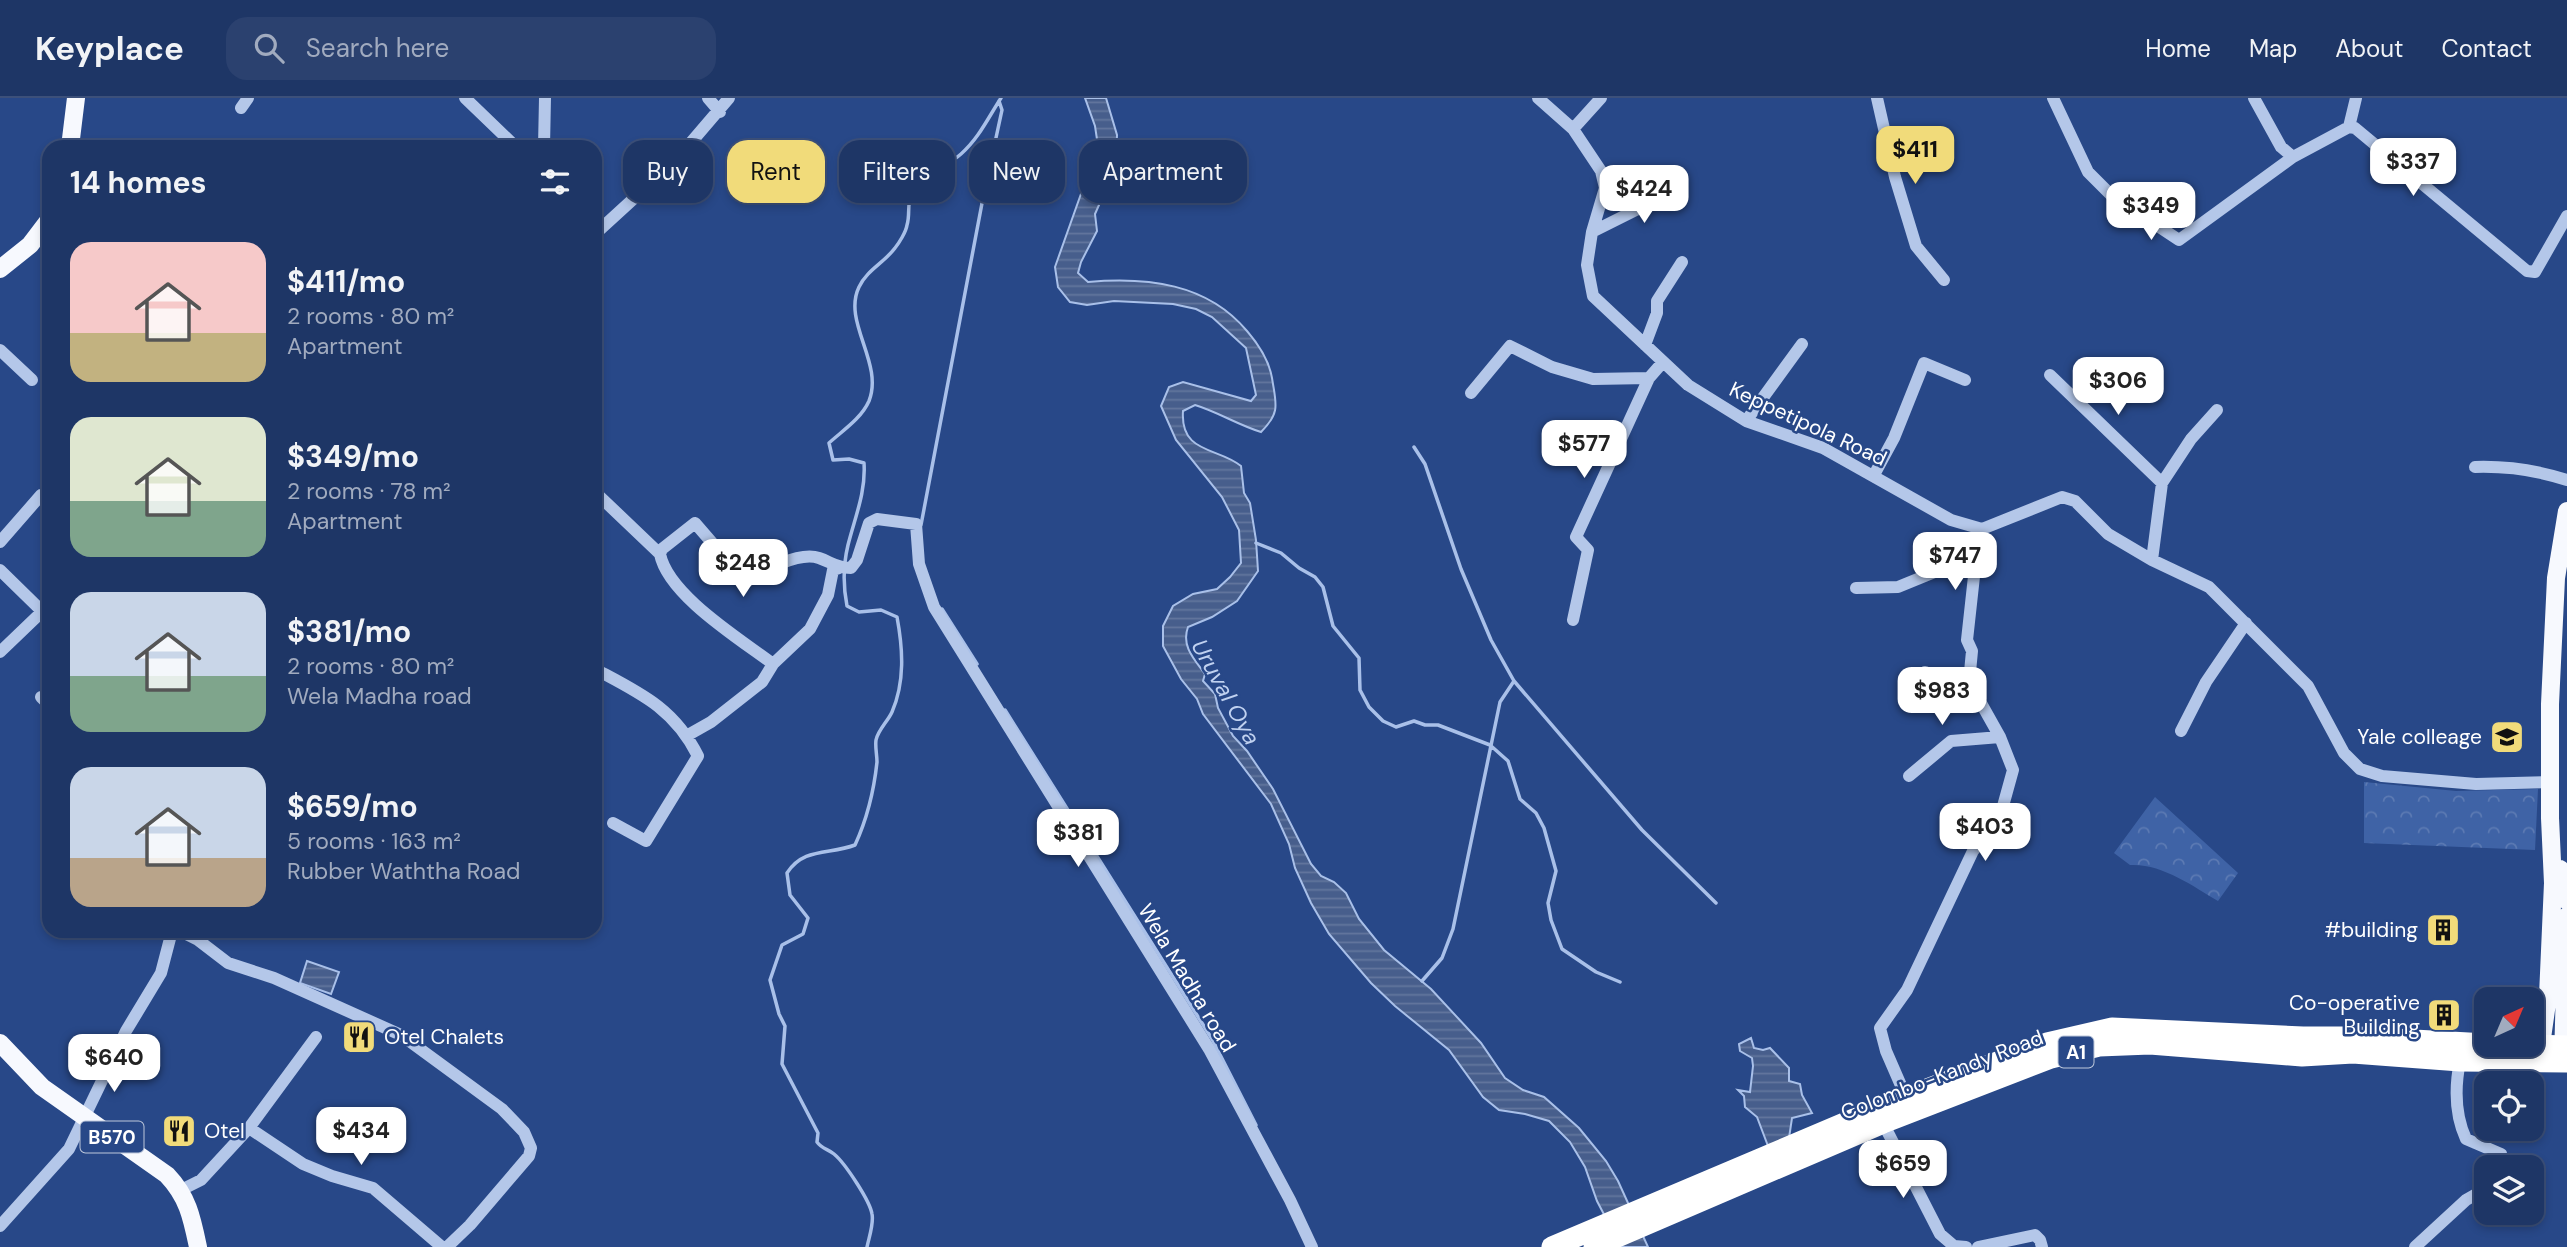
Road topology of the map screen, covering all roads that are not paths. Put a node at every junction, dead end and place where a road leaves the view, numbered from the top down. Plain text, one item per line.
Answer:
1 (76, 98) edge
2 (545, 98) edge
3 (708, 98) edge
4 (729, 98) edge
5 (1538, 98) edge
6 (1601, 98) edge
7 (1877, 98) edge
8 (2053, 98) edge
9 (2254, 98) edge
10 (2356, 98) edge
11 (467, 99) edge
12 (720, 112) junction
13 (2349, 127) junction
14 (1573, 129) junction
15 (71, 140) edge
16 (509, 140) edge
17 (544, 140) edge
18 (2293, 157) junction
19 (1680, 188) dead end
20 (2567, 216) edge
21 (602, 228) edge
22 (42, 229) edge
23 (1592, 232) junction
24 (1682, 262) dead end
25 (0, 269) edge
26 (1944, 280) dead end
27 (1802, 344) dead end
28 (1644, 345) junction
29 (0, 350) edge
30 (1663, 362) junction
31 (2050, 376) dead end
32 (1649, 378) junction
33 (32, 380) dead end
34 (1965, 380) dead end
35 (1471, 394) dead end
36 (2217, 410) dead end
37 (1746, 421) junction
38 (2475, 467) dead end
39 (1874, 475) junction
40 (2567, 480) edge
41 (2162, 483) junction
42 (41, 495) dead end
43 (602, 499) edge
44 (2567, 511) edge
45 (1982, 529) junction
46 (0, 542) edge
47 (1978, 549) junction
48 (660, 554) junction
49 (2152, 560) junction
50 (845, 568) junction
51 (0, 570) edge
52 (1856, 588) dead end
53 (42, 607) edge
54 (42, 615) edge
55 (1573, 620) dead end
56 (2246, 623) junction
57 (0, 652) edge
58 (773, 664) junction
59 (1925, 672) dead end
60 (602, 673) edge
61 (1978, 696) junction
62 (2181, 731) dead end
63 (688, 735) junction
64 (2000, 737) junction
65 (1909, 776) dead end
66 (2551, 782) junction
67 (2550, 818) junction
68 (613, 824) dead end
69 (2567, 901) edge
70 (2567, 916) edge
71 (170, 938) edge
72 (194, 938) edge
73 (2544, 1012) edge
74 (316, 1037) dead end
75 (0, 1043) edge
76 (2474, 1043) edge
77 (2302, 1047) junction
78 (2544, 1051) edge
79 (2565, 1054) edge
80 (2488, 1057) edge
81 (2460, 1061) junction
82 (1906, 1097) junction
83 (1880, 1116) junction
84 (85, 1117) junction
85 (249, 1128) junction
86 (2501, 1155) edge
87 (181, 1190) junction
88 (2474, 1195) edge
89 (0, 1226) edge
90 (1601, 1239) edge
91 (198, 1247) edge
92 (444, 1247) edge
93 (1312, 1247) edge
94 (1552, 1247) edge
95 (1966, 1247) edge
96 (1978, 1247) edge
97 (2042, 1247) edge
98 (2415, 1247) edge

1 - 15 main road
2 - 17 street
3 - 12 street
4 - 12 street
5 - 14 street, Keppetipola Road
6 - 14 street
7 - 26 street
8 - 18 street
9 - 18 street
10 - 13 street
11 - 16 street
12 - 21 street
13 - 18 street
13 - 20 street
14 - 23 street, Keppetipola Road
19 - 23 street
22 - 25 main road
23 - 28 street, Keppetipola Road
24 - 28 street
27 - 37 street
28 - 30 street, Keppetipola Road
29 - 33 street
30 - 32 street
30 - 37 street, Keppetipola Road
31 - 41 street
32 - 35 street
32 - 55 street
34 - 39 street
36 - 41 street
37 - 39 street, Keppetipola Road
38 - 40 street
39 - 45 street, Keppetipola Road
41 - 49 street
42 - 46 street
43 - 48 street
44 - 66 main road
45 - 47 street
45 - 49 street
47 - 52 street
47 - 61 street
48 - 50 street
48 - 58 street
49 - 56 street
50 - 58 street
50 - 93 street, Wela Madha road
51 - 53 street
54 - 57 street
56 - 62 street
56 - 66 street
58 - 63 street
59 - 61 street
60 - 63 street
61 - 64 street
63 - 68 street
64 - 65 street
64 - 82 street
66 - 67 main road
67 - 69 main road
67 - 73 main road
70 - 79 main road
71 - 84 street
72 - 92 street
74 - 85 street
75 - 84 main road, B570
76 - 77 highway, Colombo-Kandy Road / A1
77 - 81 highway, Colombo-Kandy Road / A1
77 - 82 highway, Colombo-Kandy Road / A1
77 - 83 highway, Colombo-Kandy Road / A1
78 - 79 highway, Colombo-Kandy Road / A1
80 - 81 highway, Colombo-Kandy Road / A1
81 - 86 street
82 - 83 highway, Colombo-Kandy Road / A1
83 - 90 highway, Colombo-Kandy Road / A1
83 - 95 street
84 - 87 main road, B570
84 - 89 street
85 - 87 street
85 - 92 street
87 - 91 main road, B570
88 - 98 street
90 - 94 highway, A1
96 - 97 street

